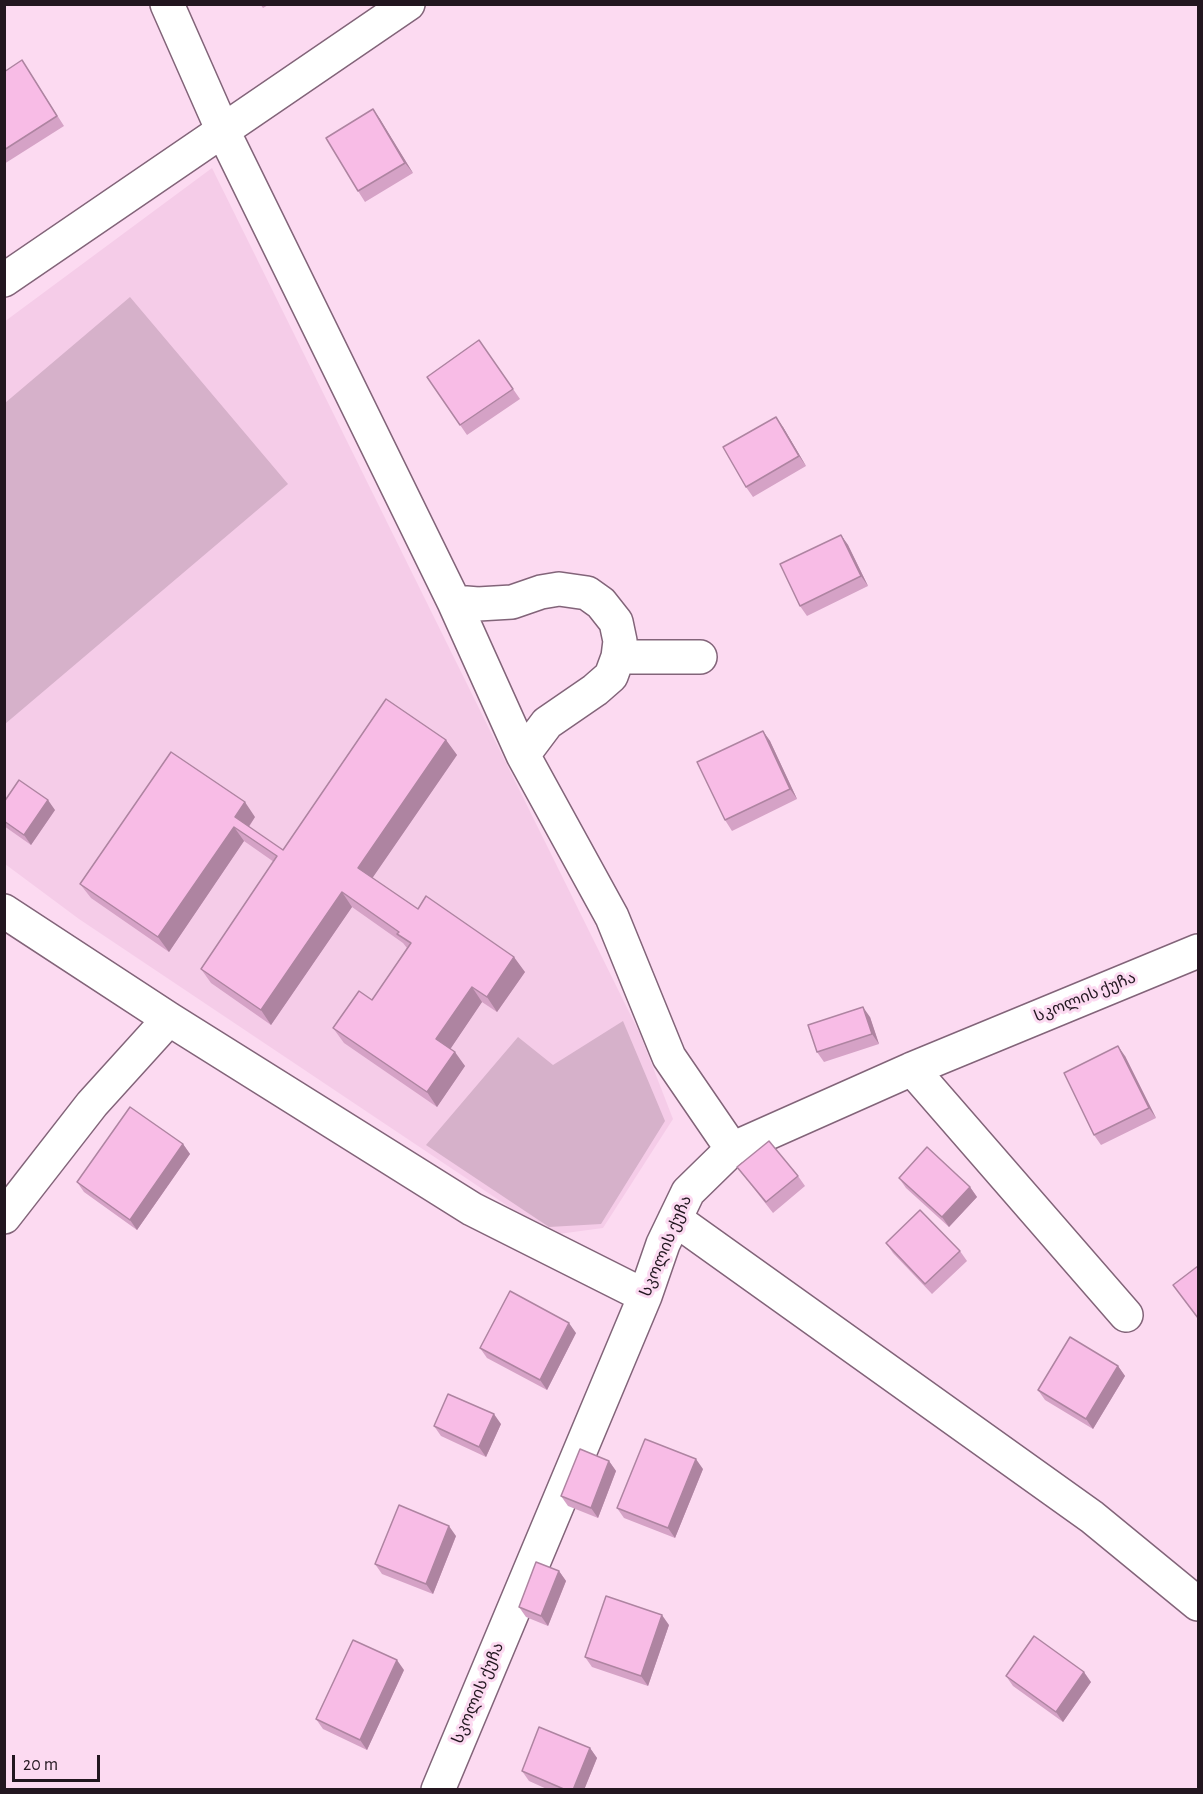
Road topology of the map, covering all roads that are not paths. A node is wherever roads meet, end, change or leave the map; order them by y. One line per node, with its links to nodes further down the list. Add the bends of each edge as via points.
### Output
1 (166, 4): 3 (street)
2 (408, 4): 3 (street)
3 (223, 131): 4 (street); 5 (street)
4 (4, 280)
5 (454, 602): 6 (street); 7 (street)
6 (512, 602): 7 (street, via 493,615 481,630); 8 (street, via 558,589 586,593 601,603 615,622 620,641)
7 (476, 651): 10 (street)
8 (618, 657): 9 (street); 10 (street, via 611,676 548,723)
9 (700, 657)
10 (523, 755): 15 (street, via 612,917 669,1057)
11 (4, 911): 13 (street)
12 (1198, 951): 14 (street, სკოლის ქუჩა)
13 (169, 1019): 16 (street, via 92,1104); 18 (street, via 472,1209)
14 (912, 1069): 15 (street, სკოლის ქუჩა); 19 (street)
15 (732, 1149): 17 (street, სკოლის ქუჩა, via 688,1192)
16 (4, 1217)
17 (675, 1219): 18 (street, სკოლის ქუჩა); 20 (street, via 1092,1517)
18 (645, 1296): 21 (street, სკოლის ქუჩა)
19 (1126, 1315)
20 (1198, 1604)
21 (438, 1790)

